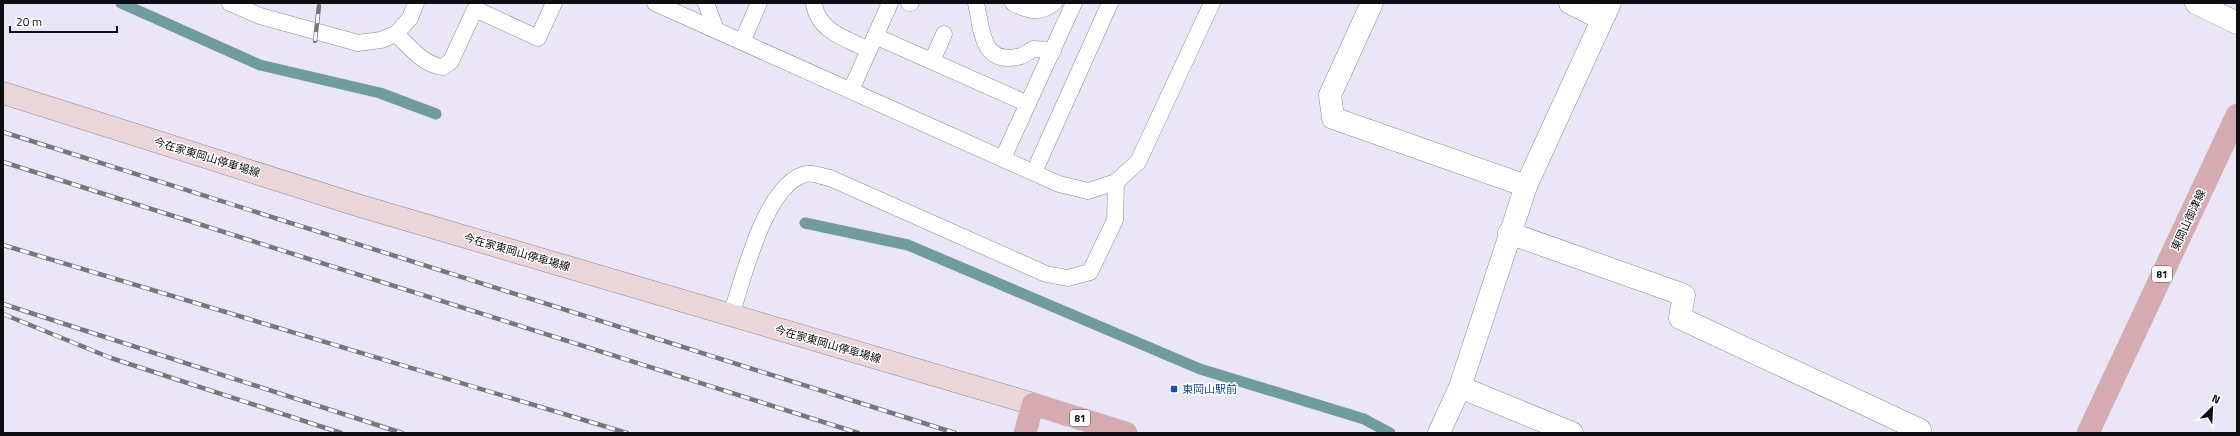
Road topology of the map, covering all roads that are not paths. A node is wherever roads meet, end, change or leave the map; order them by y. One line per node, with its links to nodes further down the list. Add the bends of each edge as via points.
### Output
1 (230, 3): 21 (lane, via 260,16 358,42 381,40)
2 (416, 3): 21 (lane, via 410,18)
3 (554, 3): 21 (lane, via 538,38 475,9 451,61 443,67 432,66)
4 (655, 3): 20 (lane)
5 (706, 3): 20 (lane)
6 (759, 3): 24 (lane)
7 (814, 3): 25 (lane, via 815,10 829,31)
8 (890, 3): 23 (lane)
9 (976, 3): 26 (lane, via 986,47 996,55 1011,58 1022,56 1034,49)
10 (1013, 3): 11 (lane, via 1034,12 1046,9)
11 (1054, 3)
12 (1074, 3): 26 (lane)
13 (1110, 3): 33 (lane)
14 (1372, 3): 35 (street, via 1330,95 1333,118)
15 (1570, 3): 18 (street)
16 (2196, 3): 19 (street)
17 (1209, 4): 34 (lane, via 1138,162)
18 (1606, 11): 35 (street)
19 (2237, 23)
20 (716, 30): 24 (lane)
21 (396, 34)
22 (944, 34): 27 (lane)
23 (875, 36): 25 (lane); 27 (lane)
24 (742, 42): 28 (lane)
25 (869, 50): 28 (lane)
26 (1053, 51): 30 (lane)
27 (932, 61): 30 (lane)
28 (851, 90): 32 (lane)
29 (3, 93): 37 (main road, 今在家東岡山停車場線, via 357,205)
30 (1028, 104): 32 (lane)
31 (2237, 115): 45 (main road, 東岡山御津線 / 81)
32 (1003, 158): 33 (lane)
33 (1034, 172): 34 (lane, via 1059,184 1088,191)
34 (1116, 182): 37 (lane, via 1115,220 1090,272 1068,278 1046,274 830,178 806,174 790,182 766,212)
35 (1526, 186): 36 (street)
36 (1510, 233): 38 (street); 44 (street, via 1684,295 1680,318 1920,430)
37 (730, 315): 39 (main road, 今在家東岡山停車場線)
38 (1460, 387): 42 (street); 43 (street)
39 (1033, 404): 40 (main road); 41 (main road, 81)
40 (1025, 433)
41 (1126, 433)
42 (1439, 433)
43 (1572, 433)
44 (1919, 433)
45 (2088, 433)

